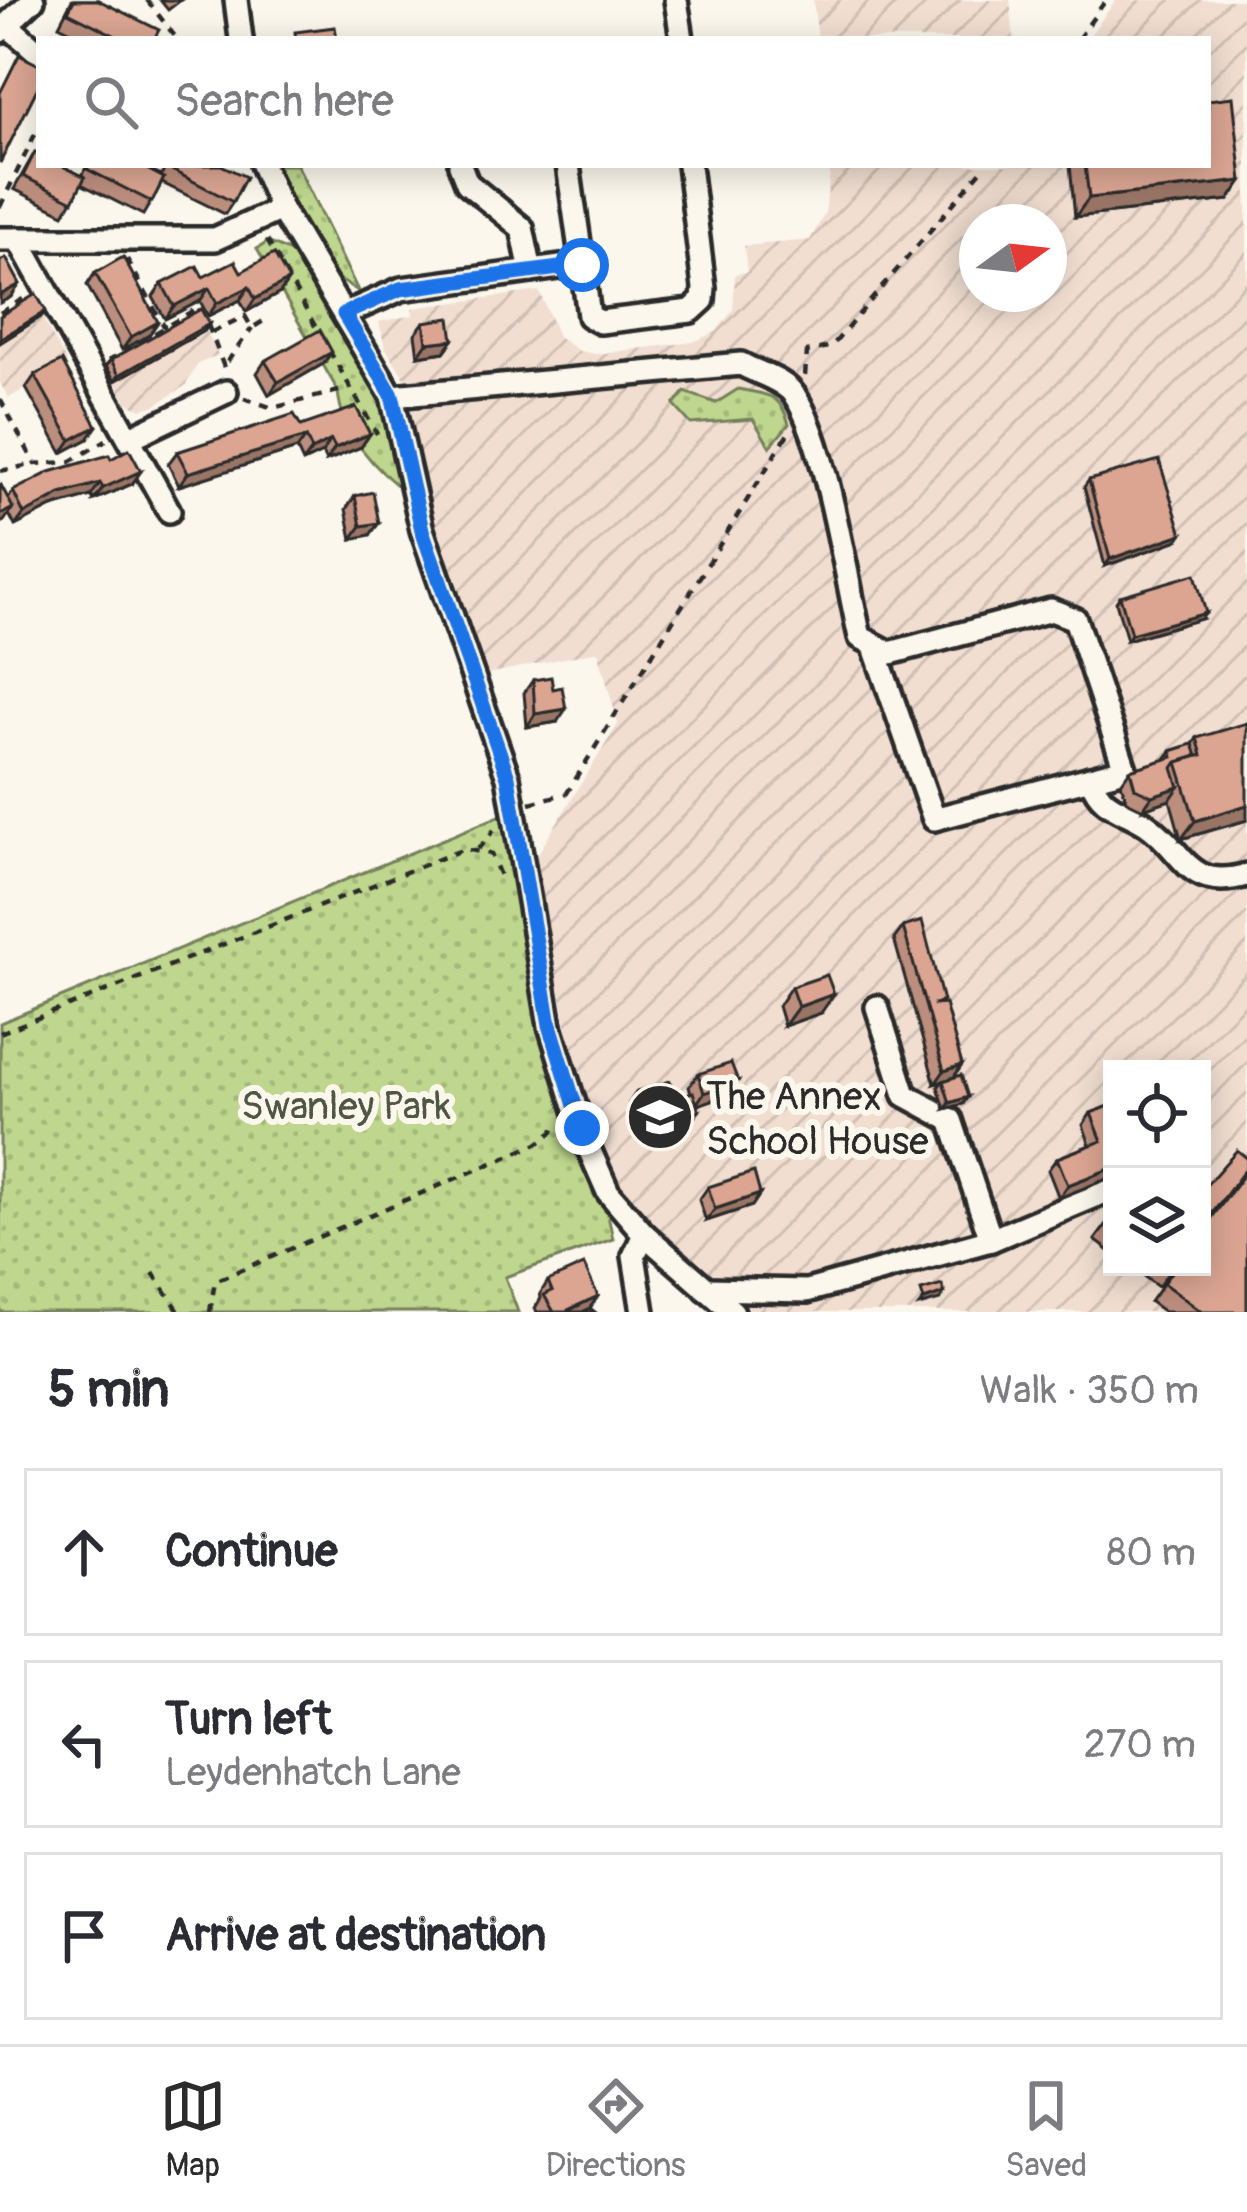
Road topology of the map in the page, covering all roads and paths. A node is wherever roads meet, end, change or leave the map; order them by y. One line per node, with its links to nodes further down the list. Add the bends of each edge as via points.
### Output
1 (33, 0): 6 (street)
2 (147, 0): 7 (path)
3 (236, 0): 8 (street)
4 (676, 0): 9 (street)
5 (1106, 0): 10 (path)
6 (3, 28): 11 (street)
7 (175, 36)
8 (241, 36)
9 (682, 36)
10 (1080, 36)
11 (36, 51)
12 (36, 132): 18 (path)
13 (263, 168): 19 (street)
14 (461, 168): 24 (street, via 467,183 522,228)
15 (568, 168): 23 (street)
16 (689, 168): 23 (street, via 703,300 691,310 600,322 590,316)
17 (983, 168): 38 (path, via 832,346 807,352)
18 (0, 206)
19 (281, 209): 20 (street); 27 (street)
20 (258, 219): 22 (street, via 214,238); 34 (path)
21 (9, 239): 22 (street); 25 (street)
22 (117, 241): 29 (path)
23 (582, 265): 24 (street)
24 (531, 271): 27 (street, via 400,289)
25 (44, 285): 26 (path); 33 (street)
26 (0, 313)
27 (344, 314): 36 (street)
28 (270, 317): 30 (path)
29 (165, 328): 31 (path, via 199,307); 33 (path)
30 (252, 328): 31 (path, via 245,316); 32 (path)
31 (212, 332): 32 (path)
32 (225, 364): 35 (path)
33 (92, 370): 39 (street)
34 (350, 388): 35 (path, via 274,408); 40 (path)
35 (226, 392): 39 (street)
36 (392, 395): 38 (street, via 741,364 782,382); 46 (street, via 422,530)
37 (0, 399): 41 (path)
38 (803, 410): 44 (street, via 860,637); 46 (path, via 567,794)
39 (129, 432): 41 (path, via 70,462); 43 (street)
40 (384, 446)
41 (35, 464): 42 (path)
42 (0, 471)
43 (169, 512)
44 (873, 644): 45 (street, via 934,819); 45 (street, via 890,653 1051,610 1075,619 1125,769)
45 (1090, 778): 47 (street, via 1106,807 1142,821 1204,878 1221,883)
46 (513, 808): 53 (street, via 550,1025 608,1192)
47 (1247, 875)
48 (505, 894): 50 (path, via 491,854 464,850)
49 (877, 1007): 54 (street, via 905,1095 946,1115 958,1134)
50 (0, 1033)
51 (556, 1122): 58 (path, via 537,1144 215,1281)
52 (1103, 1193): 54 (street)
53 (644, 1234): 56 (street); 59 (street, via 634,1256)
54 (991, 1240): 56 (street, via 807,1291)
55 (153, 1273): 57 (path)
56 (706, 1289): 60 (street)
57 (179, 1312)
58 (210, 1312)
59 (644, 1312)
60 (733, 1312)

